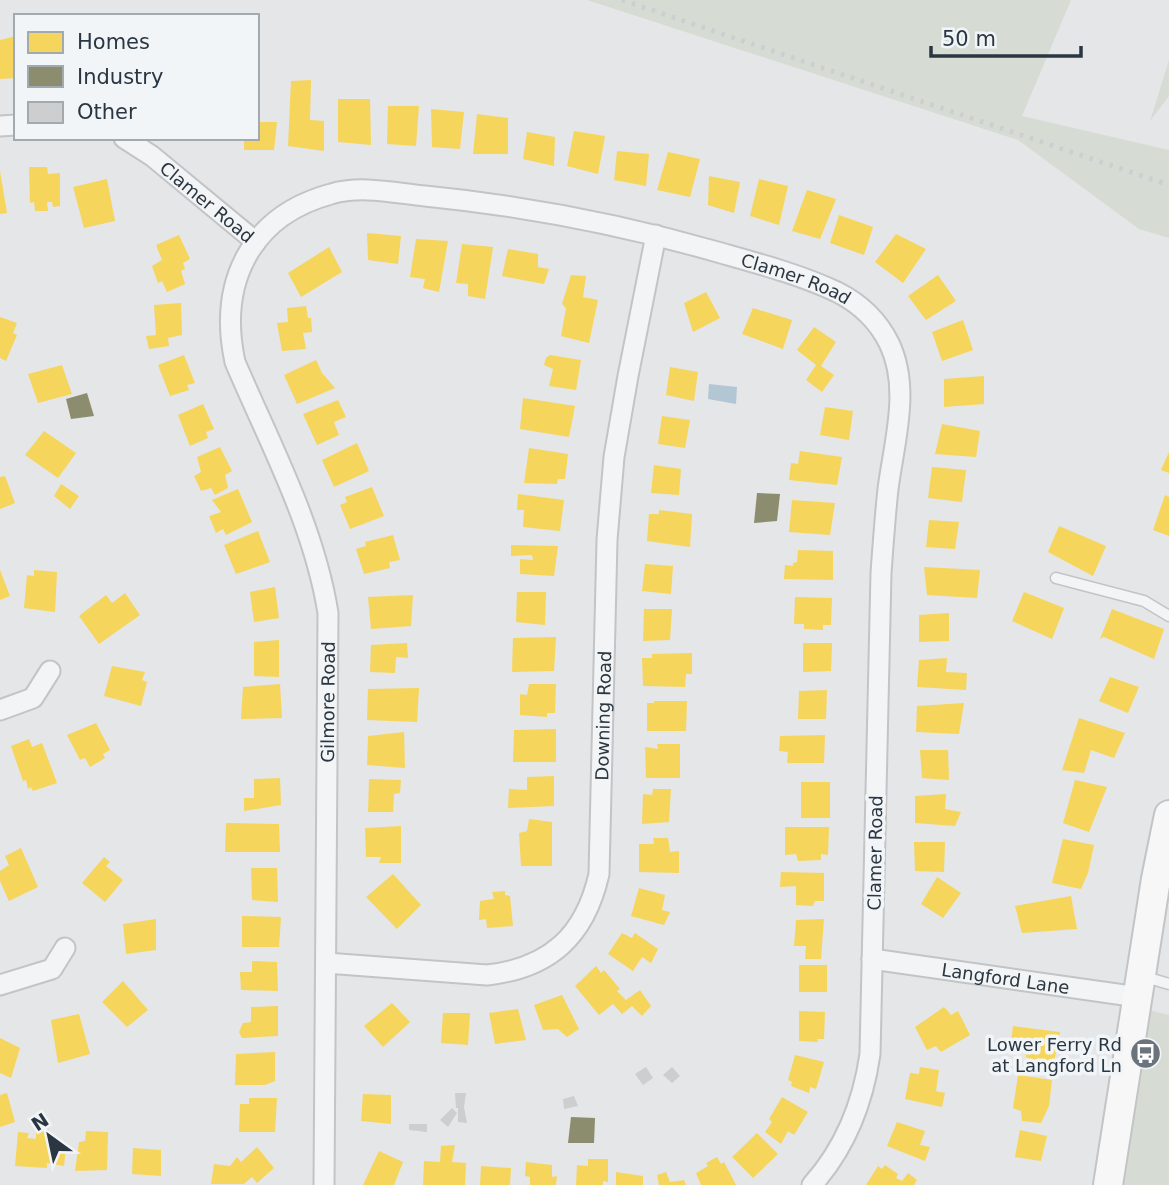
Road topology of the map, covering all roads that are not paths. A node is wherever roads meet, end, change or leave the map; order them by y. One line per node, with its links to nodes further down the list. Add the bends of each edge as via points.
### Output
1 (127, 140): 3 (street, Clamer Road)
2 (656, 235): 3 (street, Clamer Road, via 487,202 361,190 310,200 287,212); 10 (street, Clamer Road, via 837,292 875,321 898,366 901,389 881,573); 11 (street, Downing Road, via 613,471 607,540 599,874 594,898 567,940 531,965 509,972 486,975)
3 (256, 242): 11 (street, Gilmore Road, via 233,287 229,337 235,362 312,540 328,613)
4 (1056, 578): 5 (lane, via 1144,601)
5 (1169, 616)
6 (50, 671): 7 (street, via 33,698)
7 (0, 710)
8 (1169, 815): 14 (street)
9 (65, 948): 13 (street, via 52,969)
10 (872, 959): 14 (street, Langford Lane); 16 (street, Clamer Road, via 867,1077 846,1138)
11 (326, 963): 15 (street, Gilmore Road)
12 (1169, 984): 14 (lane)
13 (0, 985)
14 (1139, 986): 17 (street)
15 (324, 1185)
16 (812, 1185)
17 (1108, 1185)

